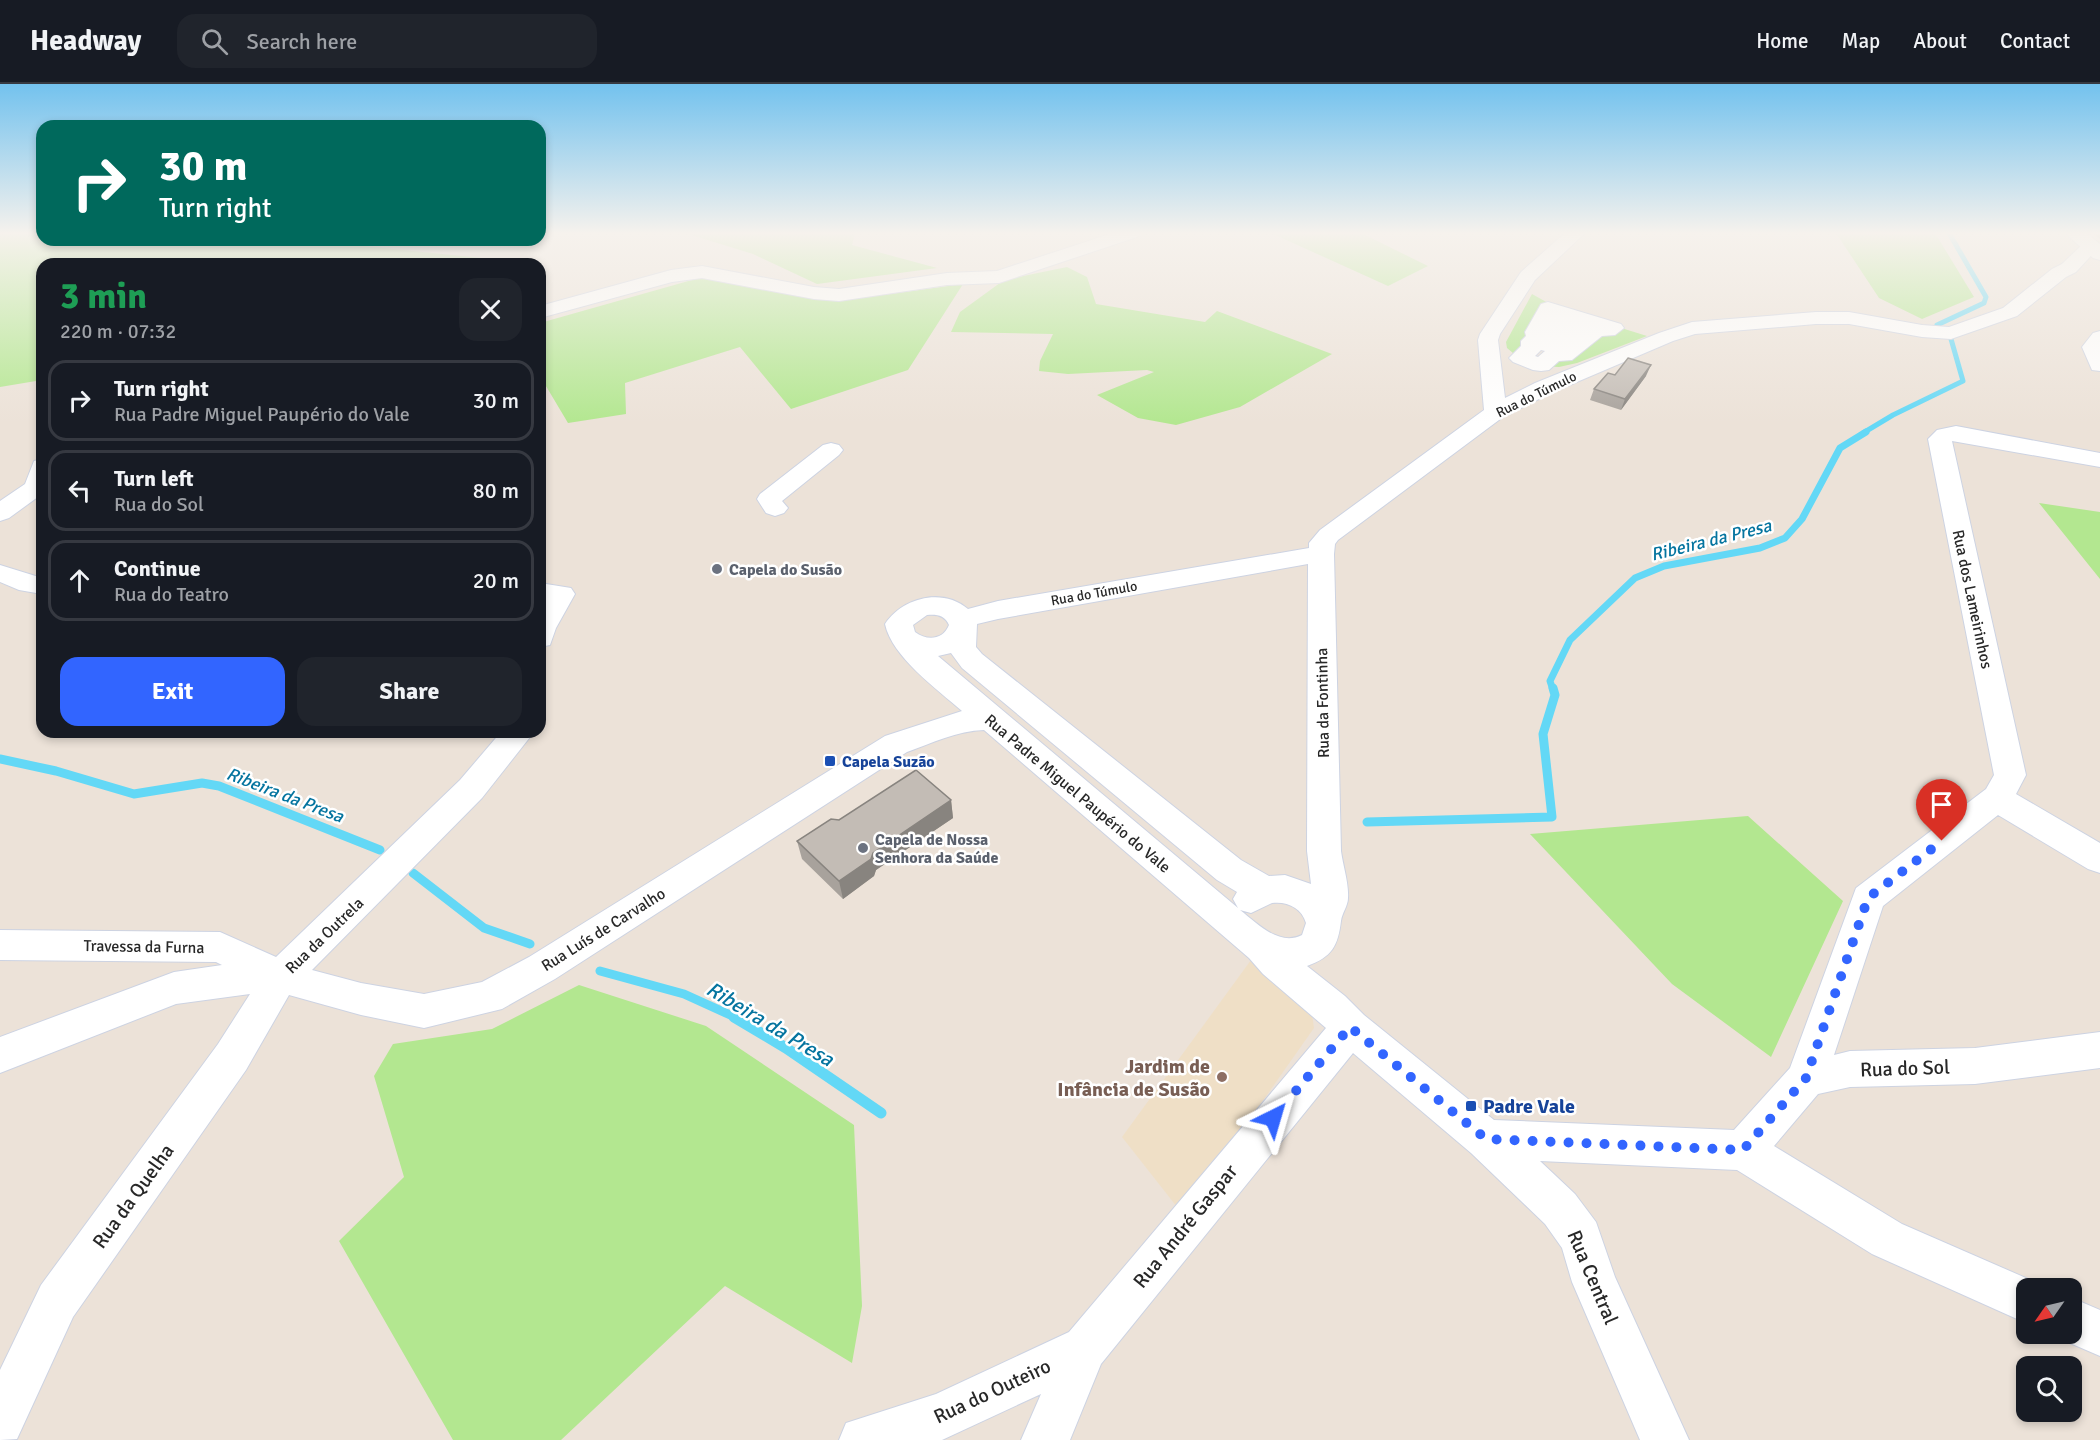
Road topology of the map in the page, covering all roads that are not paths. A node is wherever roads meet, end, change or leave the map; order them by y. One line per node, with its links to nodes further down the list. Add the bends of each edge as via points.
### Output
1 (597, 296): 4 (street)
2 (1515, 296): 6 (street, via 1490,334)
3 (2030, 296): 9 (street, Rua do Túmulo, via 2010,312 1951,333 1849,318 1692,328)
4 (546, 310)
5 (2100, 337): 8 (street, via 2092,347)
6 (1490, 355): 7 (street); 10 (street, via 1517,383); 11 (street)
7 (1522, 363): 7 (street, via 1535,345 1531,341 1545,345 1551,341 1535,332 1553,338 1558,333 1539,324 1561,331 1566,326 1544,316 1568,323 1572,319 1547,311 1548,308 1614,328 1608,331 1589,324 1583,329 1594,332 1579,330 1573,335 1585,339 1569,337 1564,342 1577,346 1574,349 1560,344 1554,349 1568,353 1565,356 1556,353 1541,365); 9 (street); 10 (street)
8 (2100, 364)
9 (1572, 376): 10 (street, Rua do Túmulo)
10 (1543, 388): 11 (street, Rua do Túmulo)
11 (1495, 412): 17 (street, Rua do Túmulo, via 1329,534 1322,543)
12 (831, 450): 15 (street, via 769,499)
13 (2100, 460): 27 (street, Rua dos Lameirinhos, via 1956,434 1940,438 2010,775)
14 (36, 487): 16 (street)
15 (776, 508)
16 (0, 513)
17 (1321, 554): 22 (street, Rua do Túmulo, via 998,610); 28 (street, Rua da Fontinha)
18 (4, 578): 19 (street)
19 (36, 585)
20 (550, 593): 21 (street)
21 (546, 610)
22 (962, 633): 23 (street, via 938,647); 23 (street, Rua Padre Miguel Paupério do Vale, via 957,613 939,606 919,608 899,624); 24 (street, via 960,657 980,682); 25 (street, Rua Padre Miguel Paupério do Vale, via 972,662)
23 (908, 643): 24 (street, Rua Padre Miguel Paupério do Vale)
24 (963, 704): 25 (street, via 996,696 1018,713); 32 (street, Rua Padre Miguel Paupério do Vale); 34 (street, Rua Luís de Carvalho, via 542,968 489,997 424,1011)
25 (1042, 718): 30 (street, Rua Padre Miguel Paupério do Vale, via 1229,870 1244,880)
26 (514, 738): 34 (street, Rua da Outrela, via 471,789)
27 (1997, 798): 29 (street); 38 (street, via 1868,898)
28 (1324, 851): 30 (street, via 1300,879); 31 (street, Rua da Fontinha, via 1331,899)
29 (2100, 860)
30 (1274, 889): 31 (street, Rua Padre Miguel Paupério do Vale, via 1300,893 1311,900 1319,909); 32 (street, Rua Padre Miguel Paupério do Vale, via 1252,898 1246,906 1246,928)
31 (1322, 930): 32 (street, Rua Padre Miguel Paupério do Vale, via 1312,949 1301,954 1288,955); 35 (street, Rua Padre Miguel Paupério do Vale)
32 (1257, 942): 35 (street, Rua Padre Miguel Paupério do Vale)
33 (0, 945): 34 (street, Travessa da Furna, via 220,947)
34 (280, 977): 37 (street, Rua da Outrela, via 174,988); 43 (street, Rua da Quelha, via 232,1057 57,1301)
35 (1341, 1018): 39 (street, Rua Padre Miguel Paupério do Vale); 42 (street, Rua André Gaspar)
36 (2100, 1050): 38 (street, Rua do Sol, via 1976,1066 1850,1069)
37 (0, 1055)
38 (1806, 1078): 40 (street)
39 (1486, 1139): 40 (street); 46 (street, Rua Central, via 1560,1209 1581,1237 1594,1282)
40 (1743, 1150): 41 (street, via 1887,1239)
41 (2016, 1297)
42 (1085, 1348): 44 (street, Rua do Outeiro, via 942,1416); 45 (street, Rua André Gaspar)
43 (0, 1422)
44 (863, 1440)
45 (1045, 1440)
46 (1665, 1440)

